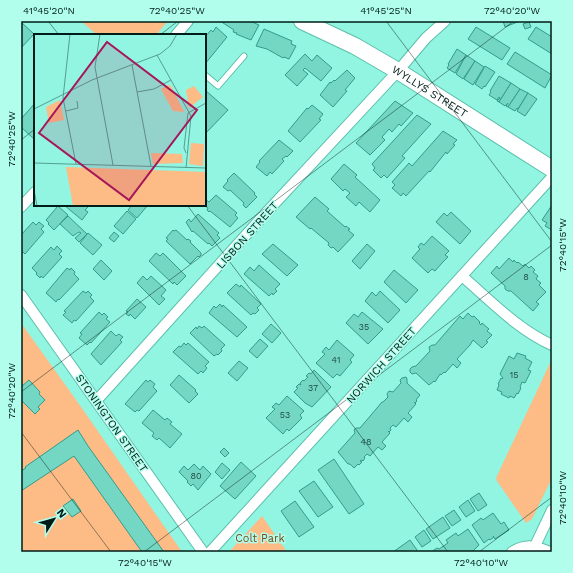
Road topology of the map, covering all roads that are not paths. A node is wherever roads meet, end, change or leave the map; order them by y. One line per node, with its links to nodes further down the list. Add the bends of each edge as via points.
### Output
1 (188, 21): 4 (street)
2 (302, 21): 6 (main road, WYLLYS STREET, via 355,46)
3 (445, 21): 6 (street, LISBON STREET, via 426,38)
4 (177, 34)
5 (244, 56): 7 (lane, via 218,86)
6 (398, 71): 8 (main road, WYLLYS STREET); 15 (street, LISBON STREET)
7 (206, 76)
8 (552, 169)
9 (552, 177): 12 (street, NORWICH STREET)
10 (34, 193): 11 (street)
11 (21, 207)
12 (462, 276): 14 (street, via 519,326); 19 (street, NORWICH STREET)
13 (21, 295): 15 (street, STONINGTON STREET)
14 (552, 345)
15 (96, 400): 18 (street, STONINGTON STREET)
16 (552, 510): 17 (street)
17 (535, 549): 20 (street, via 522,547); 21 (street)
18 (203, 552)
19 (210, 552)
20 (512, 552)
21 (550, 552)

